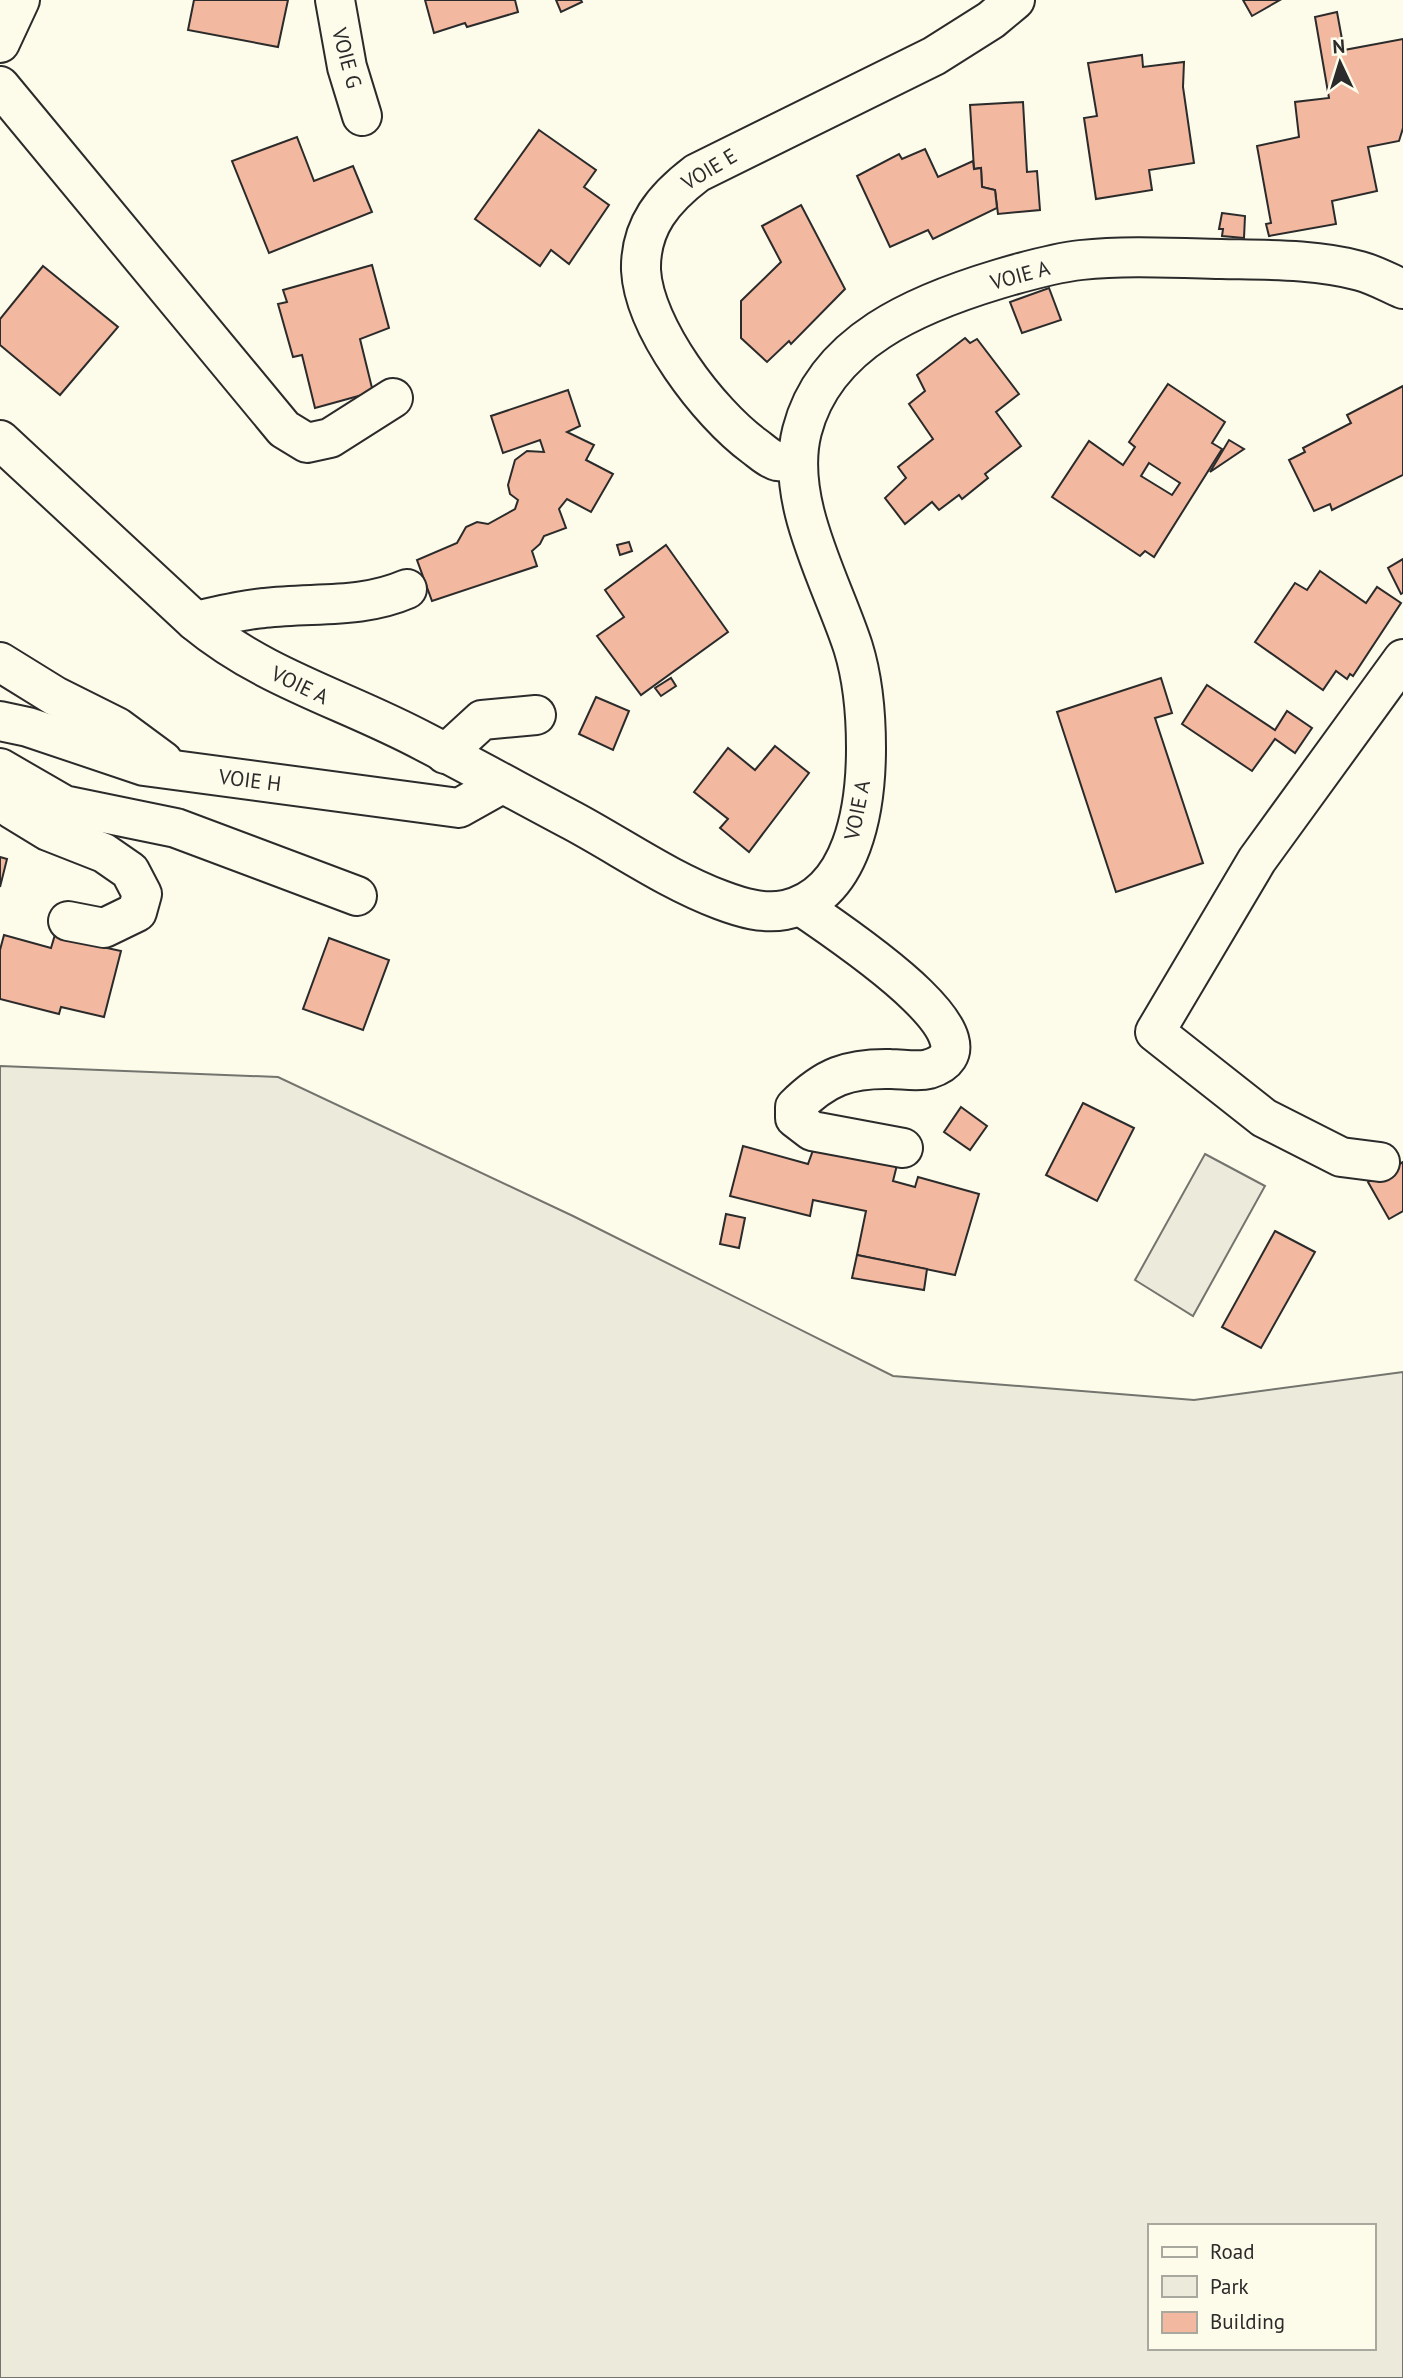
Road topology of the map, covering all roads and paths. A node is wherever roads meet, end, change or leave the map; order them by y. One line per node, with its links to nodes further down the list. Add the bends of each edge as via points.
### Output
1 (20, 0): 4 (street)
2 (335, 0): 6 (street, VOIE G, via 347,67)
3 (1015, 0): 10 (street, VOIE E, via 934,56 697,173 654,212 641,271 652,310 675,359 738,434 774,461)
4 (0, 43)
5 (0, 86): 8 (street, via 285,429 307,443 330,438)
6 (362, 116)
7 (1403, 289): 10 (street, VOIE A, via 1358,270 1279,260 1080,260 1027,271 954,293 873,333 836,368 817,398 802,429)
8 (393, 398)
9 (0, 440): 12 (street, VOIE A)
10 (798, 461): 23 (street, VOIE A, via 810,527 853,648 865,700 866,750 856,835 823,890)
11 (407, 589): 12 (street, via 336,606 265,607)
12 (195, 621): 17 (street, VOIE A, via 284,679)
13 (1403, 659): 26 (street, via 1257,860 1155,1032 1265,1118 1341,1157)
14 (0, 662): 19 (street, via 117,727)
15 (536, 715): 17 (street, via 482,720)
16 (0, 722): 19 (street, VOIE H, via 144,766)
17 (445, 754): 20 (street, VOIE A)
18 (0, 768): 22 (street, via 64,805 176,828)
19 (176, 771): 20 (street, VOIE H, via 459,808)
20 (500, 785): 23 (street, VOIE A, via 575,822 664,875 721,900 754,911)
21 (0, 789): 24 (street, via 12,809 48,831 104,853 130,871 142,894 137,912 104,928)
22 (356, 896)
23 (802, 906): 25 (street, via 917,993 944,1023 951,1043 947,1056 929,1069 878,1069 834,1076 795,1107 795,1118 812,1131)
24 (68, 921)
25 (902, 1148)
26 (1380, 1162)

